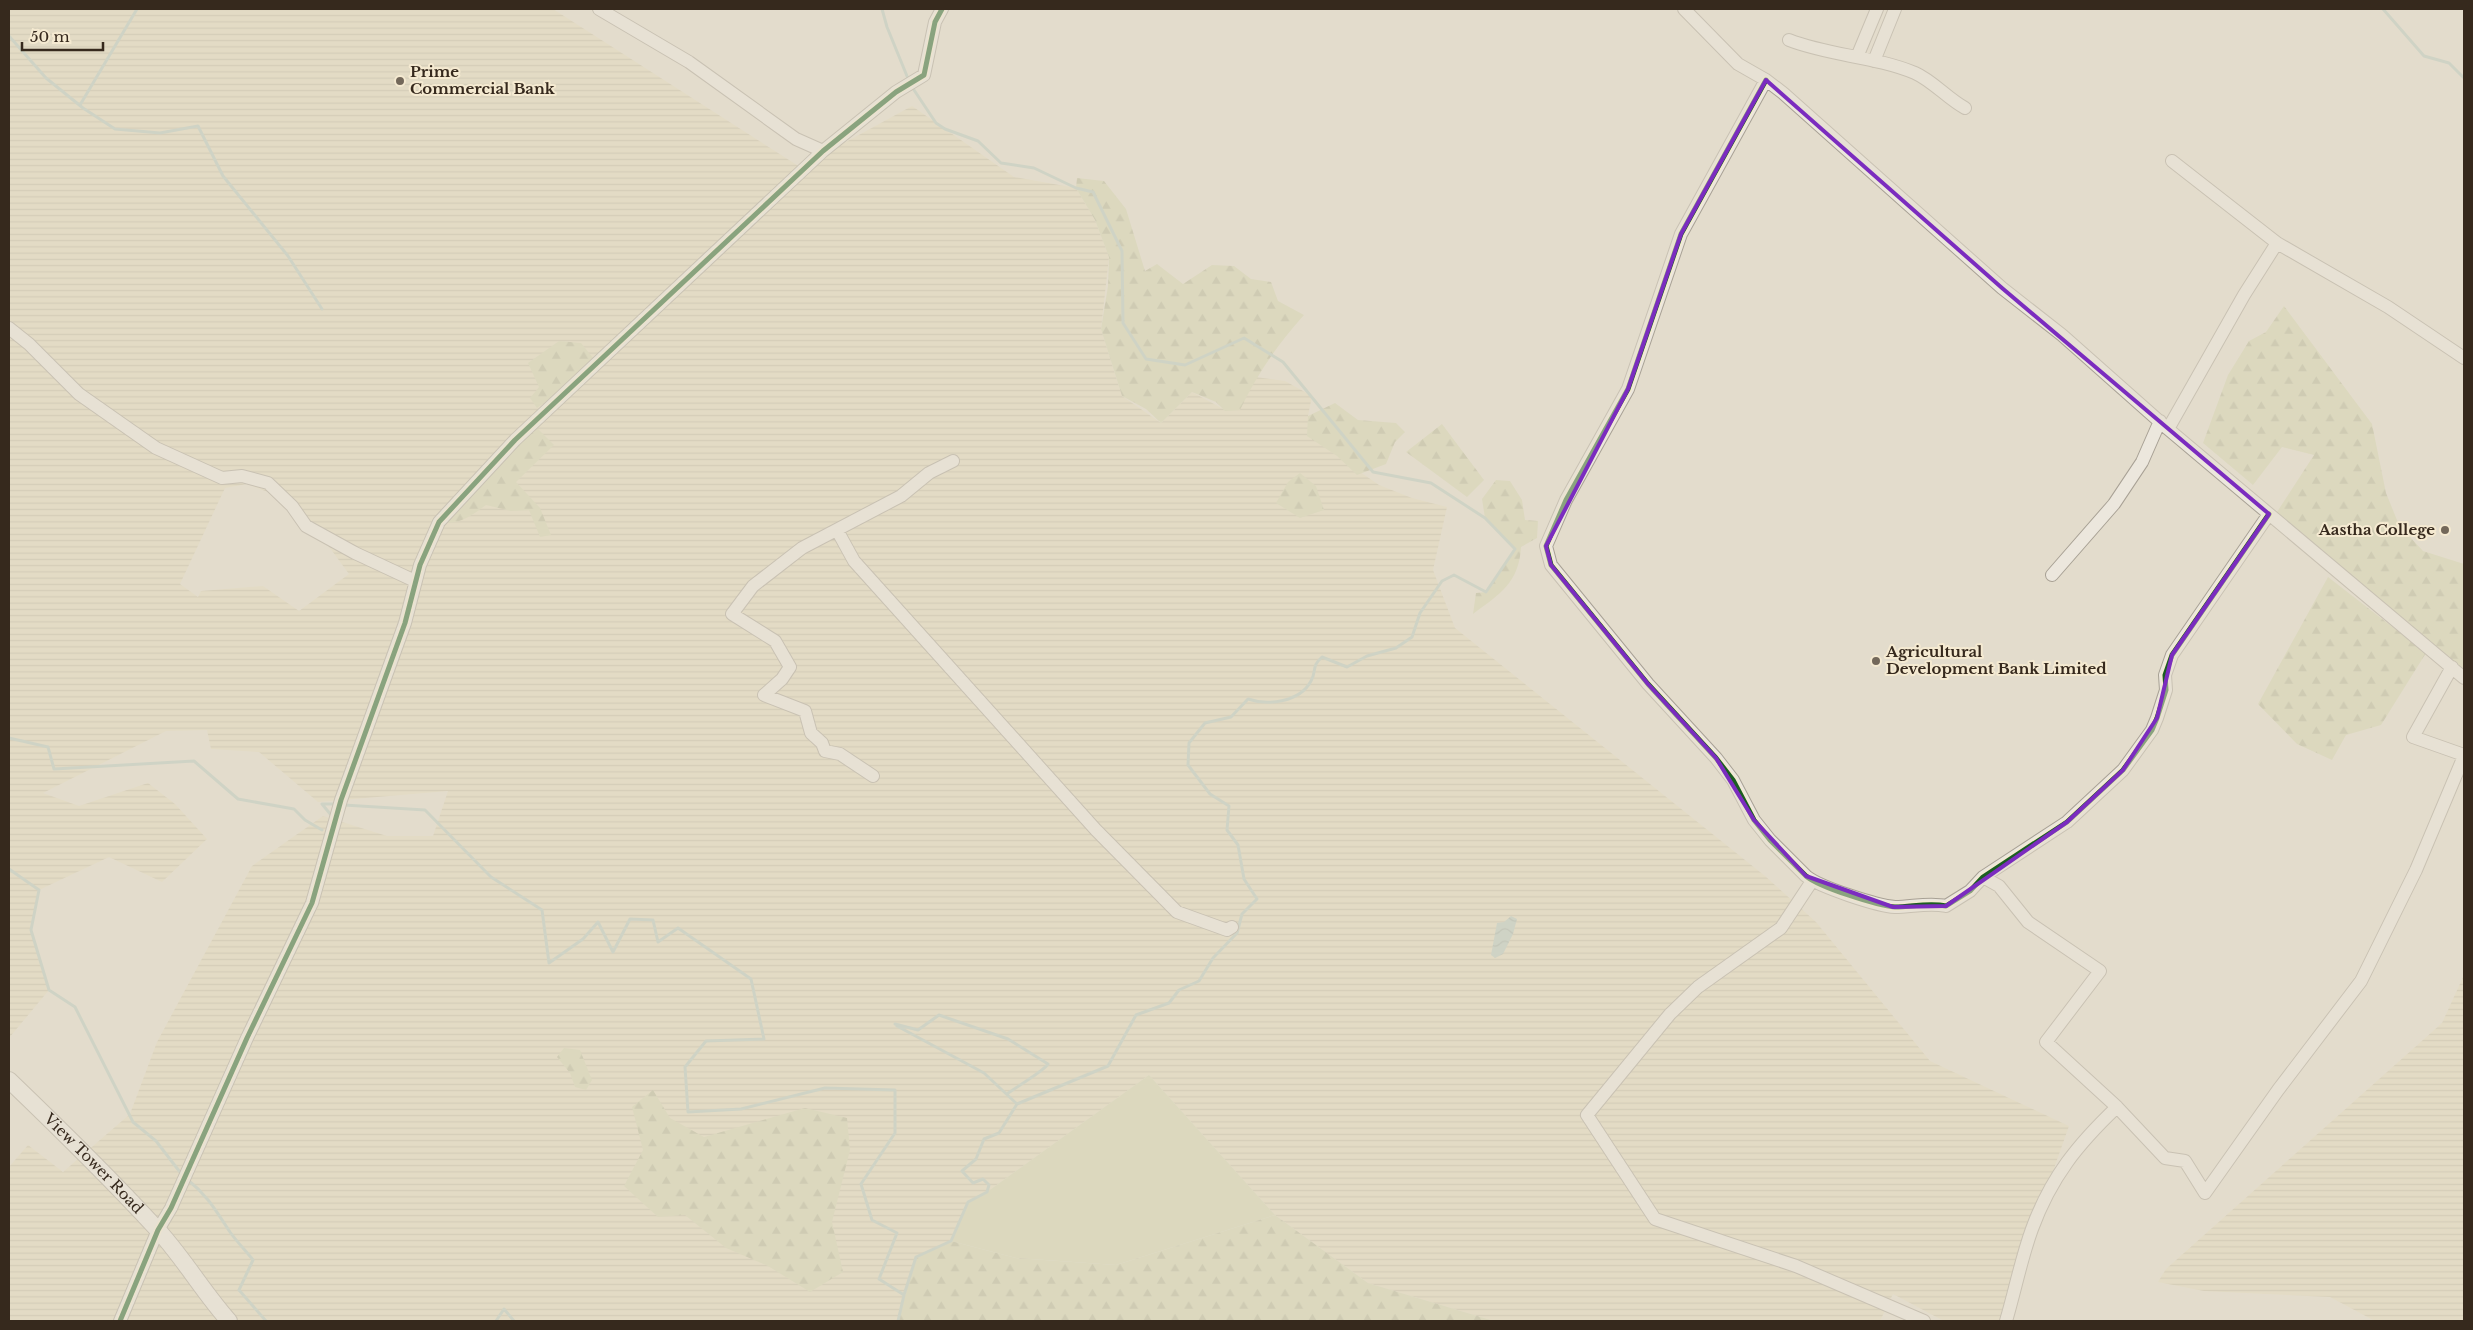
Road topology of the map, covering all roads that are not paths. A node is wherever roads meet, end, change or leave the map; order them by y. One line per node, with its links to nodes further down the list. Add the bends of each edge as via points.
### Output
1 (599, 9): 11 (street, via 689,62 796,138)
2 (942, 9): 11 (street, via 935,22 924,75 896,92)
3 (1684, 9): 9 (street, via 1738,64)
4 (1877, 9): 7 (street)
5 (1895, 9): 8 (street)
6 (1789, 40): 7 (street, via 1813,49)
7 (1857, 57): 8 (street)
8 (1874, 61): 10 (street, via 1917,74)
9 (1766, 80): 16 (street, via 2002,288 2062,334); 27 (street, via 1681,234 1628,389 1566,500 1546,546 1551,565 1648,684 1716,758 1764,833)
10 (1965, 108)
11 (823, 151): 21 (street, via 515,440 439,522)
12 (2172, 161): 13 (street)
13 (2277, 243): 15 (street, via 2388,307); 16 (street)
14 (9, 328): 21 (street, via 30,344 78,394 156,448 222,478 242,476 268,483 292,506 306,526)
15 (2464, 358)
16 (2164, 425): 18 (street); 20 (street, via 2114,504)
17 (953, 461): 19 (street, via 930,473 902,496)
18 (2269, 514): 22 (street); 26 (street, via 2172,655 2157,718 2123,770 2067,822)
19 (837, 530): 25 (street, via 802,548 753,586 732,614 775,641 790,667 764,695 805,711 811,733 822,743 825,751 840,754); 28 (street, via 854,561 1096,830 1170,906 1177,912 1227,930)
20 (2052, 575)
21 (415, 581): 31 (street, via 405,623 339,806 312,903)
22 (2452, 667): 23 (street); 24 (street, via 2413,737)
23 (2464, 678)
24 (2464, 756): 30 (street, via 2416,870 2361,982 2205,1193 2184,1161 2166,1158)
25 (873, 776)
26 (1983, 877): 27 (street, via 1970,891 1946,906 1935,903 1893,906); 30 (street, via 1999,886 2028,922 2100,971 2046,1042)
27 (1812, 881): 34 (street, via 1781,928 1698,987 1670,1014 1587,1115 1655,1219 1796,1266)
28 (1232, 927)
29 (9, 1080): 31 (street, View Tower Road)
30 (2117, 1107): 35 (street, via 2083,1140 2060,1172 2032,1228)
31 (158, 1230): 32 (street); 33 (street, View Tower Road)
32 (120, 1321)
33 (229, 1321)
34 (1924, 1321)
35 (2006, 1321)

